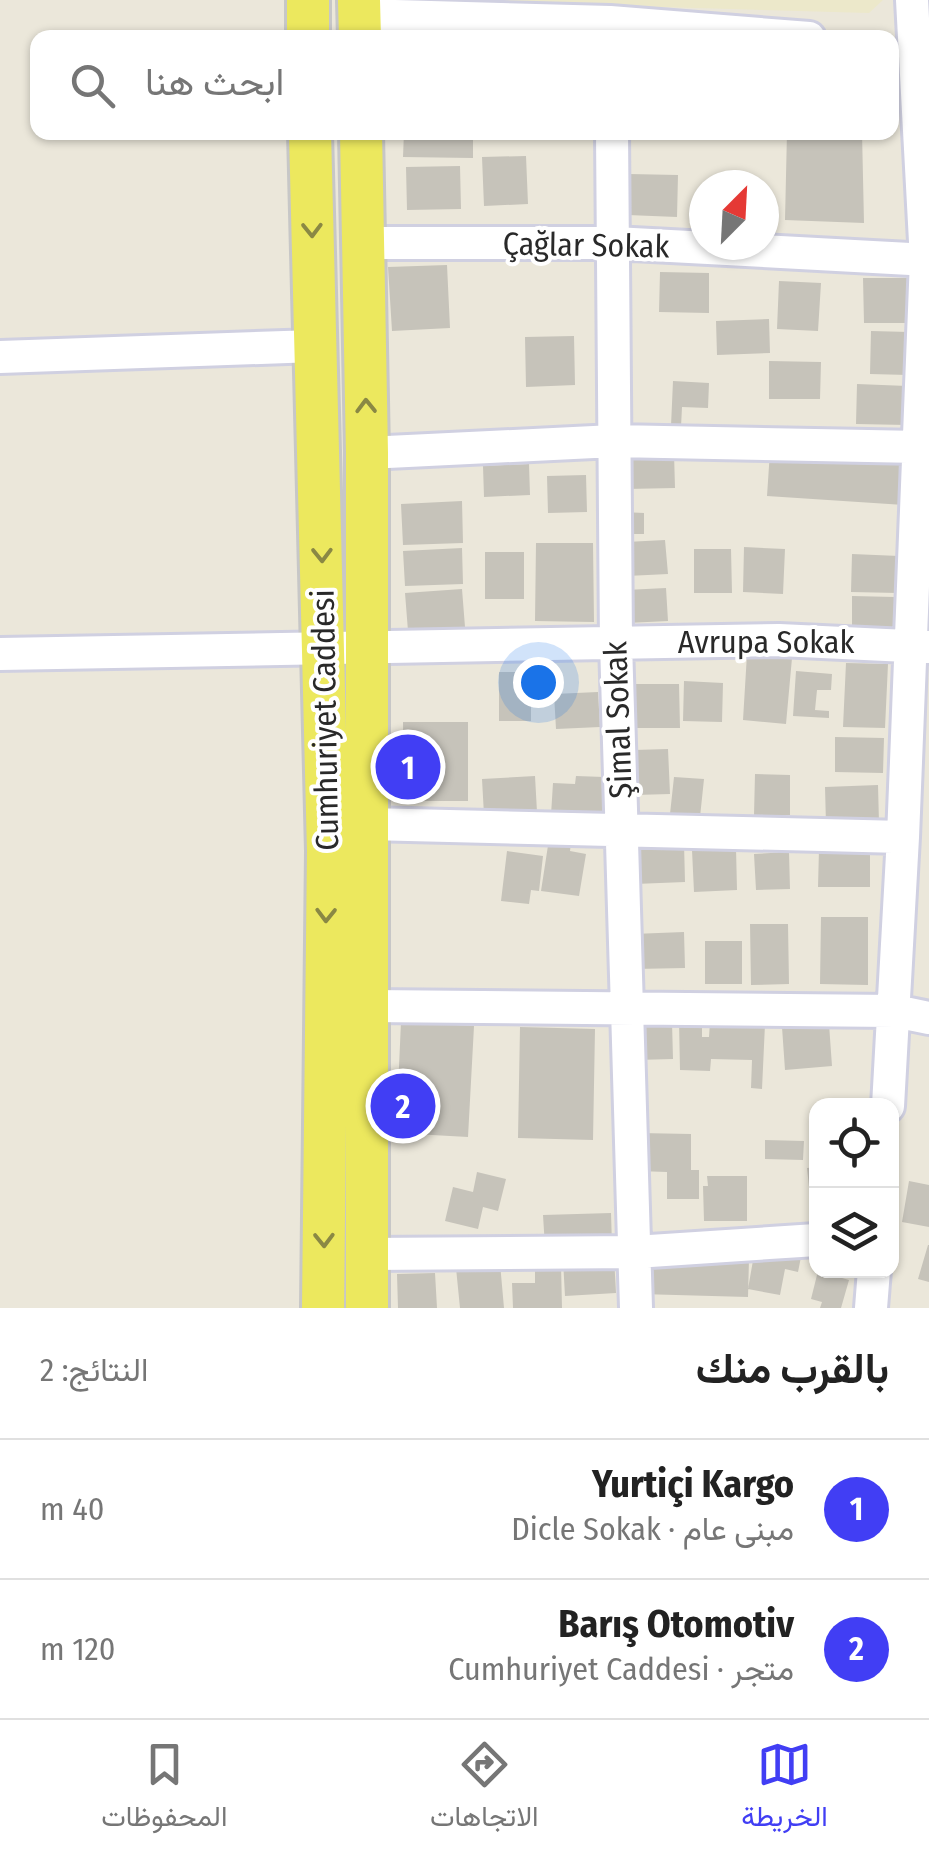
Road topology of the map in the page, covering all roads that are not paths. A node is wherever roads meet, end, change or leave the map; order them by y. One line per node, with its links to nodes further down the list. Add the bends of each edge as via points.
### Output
1 (308, 0): 4 (main road)
2 (912, 0): 6 (street)
3 (359, 18): 5 (street)
4 (308, 30)
5 (610, 30)
6 (912, 45): 12 (street)
7 (310, 140): 13 (main road, Cumhuriyet Caddesi, one-way to 13)
8 (361, 140): 10 (main road)
9 (612, 140): 11 (street, Şimal Sokak)
10 (362, 242): 11 (street, Çağlar Sokak); 17 (main road, one-way to 10)
11 (614, 243): 12 (street, Çağlar Sokak); 15 (street, Şimal Sokak)
12 (928, 260): 16 (street)
13 (314, 346): 14 (street); 21 (main road, Cumhuriyet Caddesi, one-way to 21)
14 (0, 357)
15 (614, 441): 16 (street); 17 (street); 18 (street, Şimal Sokak)
16 (921, 447): 19 (street)
17 (367, 453): 20 (main road)
18 (616, 643): 19 (street, Avrupa Sokak); 20 (street, Avrupa Sokak); 24 (street, Şimal Sokak)
19 (919, 645): 25 (street)
20 (365, 648): 21 (street, Avrupa Sokak); 23 (main road)
21 (323, 649): 22 (street, Avrupa Sokak); 35 (main road, Cumhuriyet Caddesi, one-way to 35)
22 (0, 654)
23 (368, 824): 24 (street); 26 (main road)
24 (622, 829): 25 (street); 27 (street, Şimal Sokak)
25 (904, 837): 28 (street)
26 (369, 1006): 27 (street); 33 (main road)
27 (627, 1010): 28 (street); 32 (street, Şimal Sokak)
28 (896, 1011): 29 (street); 30 (street)
29 (929, 1018)
30 (889, 1098)
31 (809, 1240): 32 (street)
32 (635, 1252): 33 (street); 37 (street, Şimal Sokak)
33 (368, 1254): 36 (main road)
34 (873, 1278): 38 (street)
35 (324, 1308)
36 (367, 1308)
37 (636, 1308)
38 (871, 1308)

